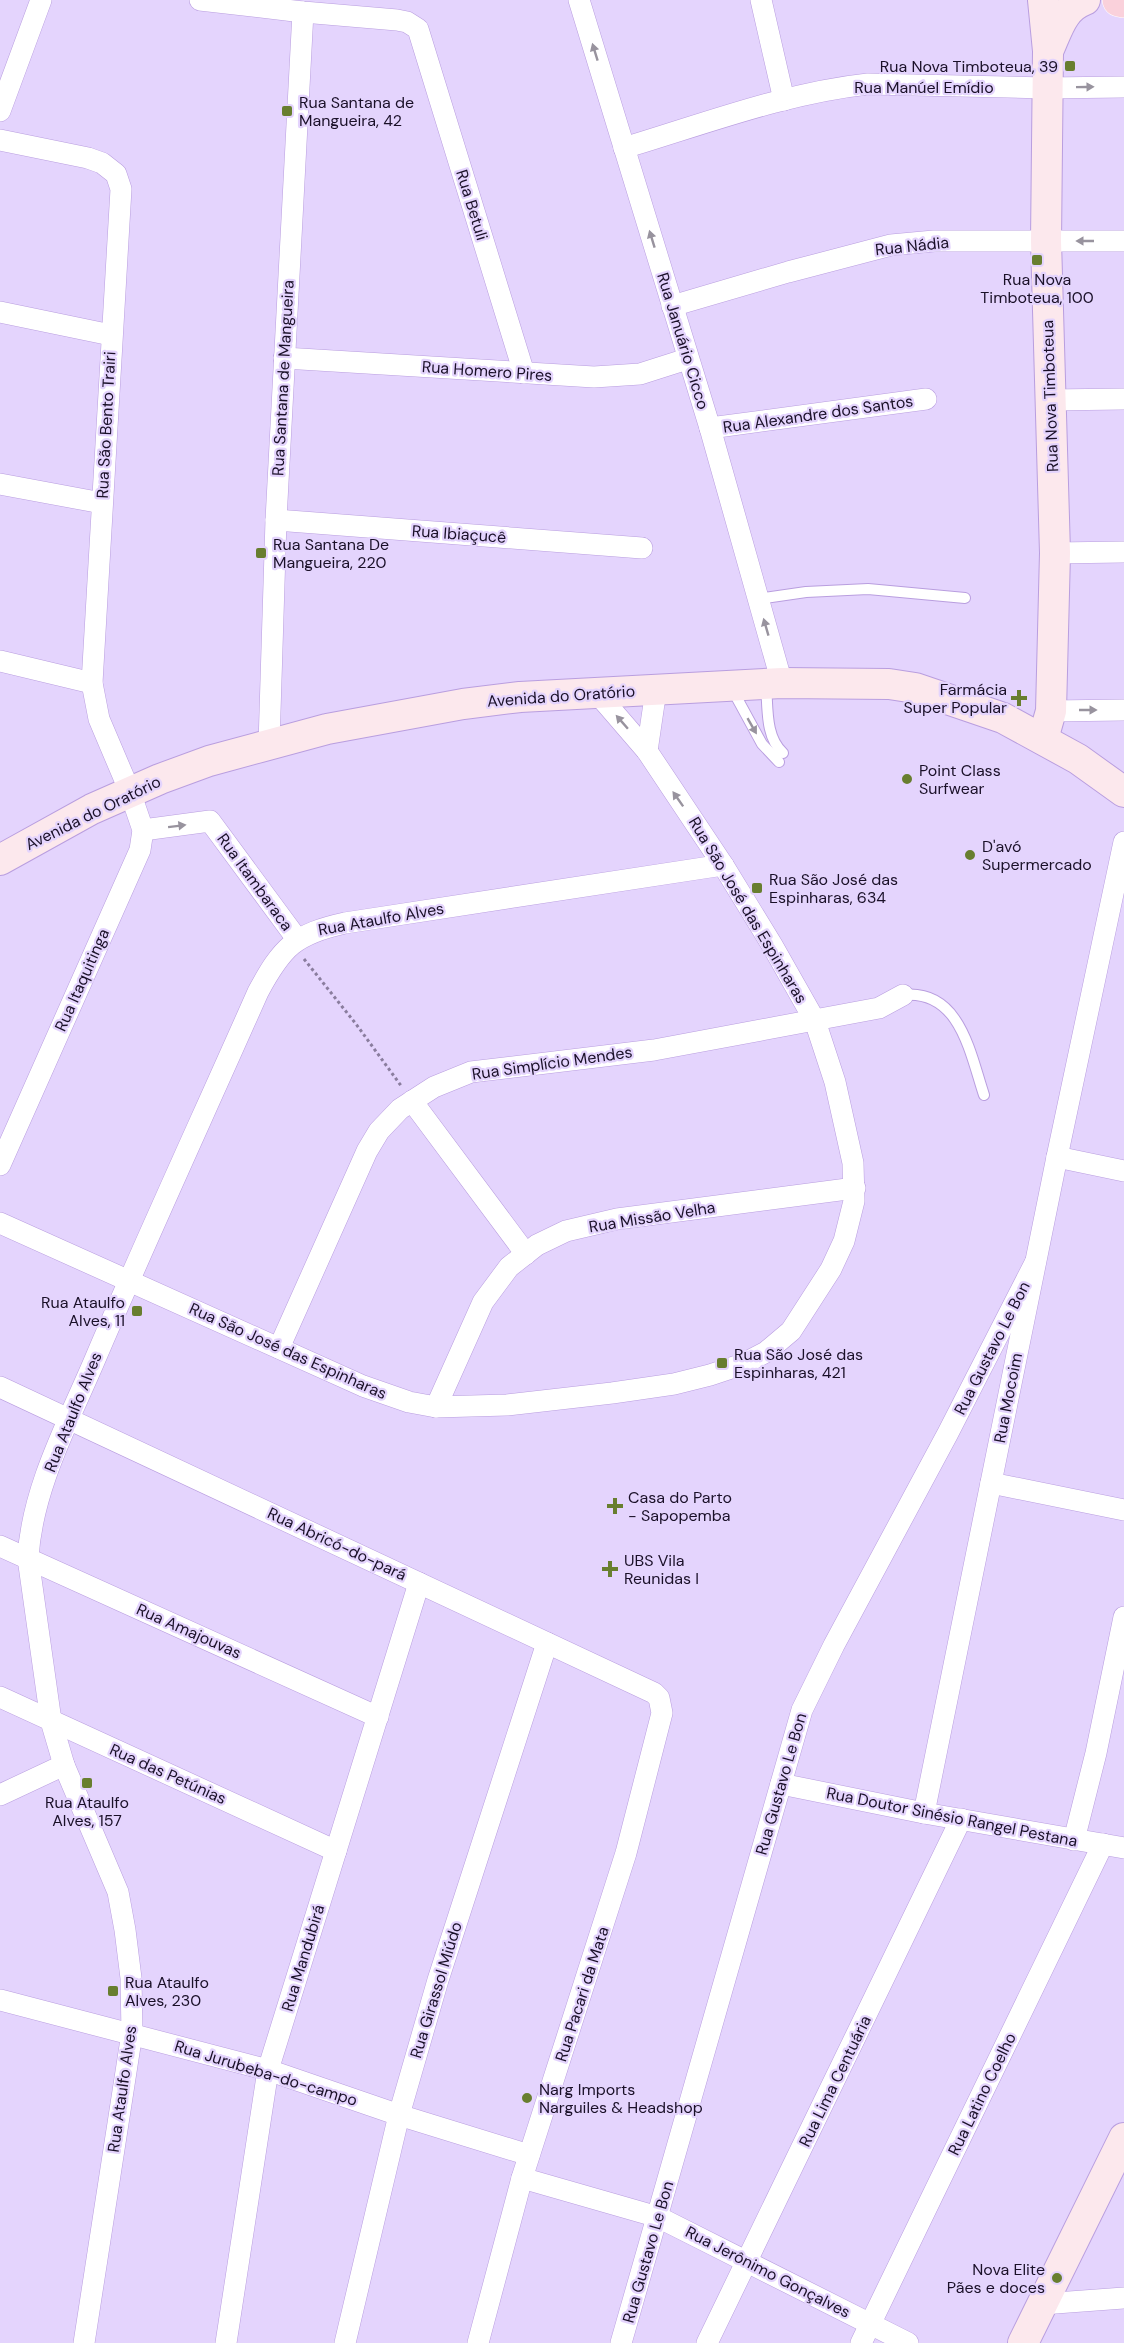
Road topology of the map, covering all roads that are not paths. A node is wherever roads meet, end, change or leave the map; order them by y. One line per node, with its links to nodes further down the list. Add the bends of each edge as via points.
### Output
1 (41, 0): 14 (street)
2 (200, 0): 9 (street)
3 (579, 0): 16 (street, Rua Januário Cicco, one-way to 3)
4 (761, 0): 13 (street)
5 (1044, 0): 10 (main road, Rua Nova Timboteua)
6 (1085, 0): 10 (main road, Rua Nova Timboteua, via 1063,16)
7 (1119, 0): 8 (main road)
8 (1124, 1)
9 (303, 12): 22 (street, Rua Santana de Mangueira); 24 (street, Rua Betuli, via 408,22 418,29)
10 (1048, 51): 12 (main road, Rua Nova Timboteua)
11 (1124, 87): 12 (street, Rua Manúel Emídio, one-way to 11)
12 (1047, 88): 13 (street, Rua Manúel Emídio, via 868,84); 18 (main road, Rua Nova Timboteua)
13 (784, 100): 16 (street, Rua Manúel Emídio)
14 (0, 111)
15 (0, 140): 21 (street, Rua São Bento Trairi, via 88,158 116,174 121,189)
16 (624, 148): 19 (street, Rua Januário Cicco, one-way to 16)
17 (1124, 241): 18 (street, Rua Nádia, one-way to 18)
18 (1046, 242): 19 (street, Rua Nádia, via 934,241 891,245); 26 (main road, Rua Nova Timboteua)
19 (672, 306): 23 (street, Rua Januário Cicco)
20 (0, 312): 21 (street)
21 (111, 335): 30 (street, Rua São Bento Trairi)
22 (284, 358): 24 (street, Rua Homero Pires); 31 (street, Rua Santana de Mangueira)
23 (687, 359): 24 (street, Rua Homero Pires, via 640,374 594,377); 28 (street, Rua Januário Cicco)
24 (524, 373)
25 (926, 399): 28 (street, Rua Alexandre dos Santos)
26 (1050, 399): 27 (street); 34 (main road, Rua Nova Timboteua)
27 (1124, 399)
28 (710, 428): 36 (street, Rua Januário Cicco)
29 (0, 484): 30 (street)
30 (102, 503): 38 (street, Rua São Bento Trairi)
31 (276, 520): 32 (street, Rua Ibiaçucê); 46 (street, Rua Santana de Mangueira)
32 (642, 549)
33 (1124, 552): 34 (street)
34 (1055, 553): 44 (main road, Rua Nova Timboteua)
35 (966, 598): 36 (lane, via 868,589)
36 (758, 599): 39 (street, Rua Januário Cicco, one-way to 36)
37 (0, 661): 38 (street)
38 (92, 683): 48 (street, Rua São Bento Trairi, via 99,719)
39 (774, 684): 40 (main road, Avenida do Oratório); 40 (lane, one-way to 39, via 762,744 781,757 771,735); 45 (main road, Avenida do Oratório, via 889,684 915,688 1003,718)
40 (731, 686): 41 (main road, Avenida do Oratório)
41 (656, 690): 42 (main road, Avenida do Oratório); 47 (street)
42 (597, 693): 46 (main road, Avenida do Oratório, via 463,704); 47 (street, Rua São José das Espinharas, one-way to 42)
43 (1124, 710): 44 (street, one-way to 43)
44 (1051, 711): 45 (main road, Rua Nova Timboteua)
45 (1043, 739): 49 (main road, Avenida do Oratório)
46 (269, 744): 48 (main road, Avenida do Oratório, via 209,761)
47 (647, 751): 53 (street, Rua São José das Espinharas, one-way to 47)
48 (130, 792): 50 (street); 52 (main road, Avenida do Oratório)
49 (1124, 792)
50 (143, 830): 54 (street, Rua Itambaraca, one-way to 54, via 210,821); 60 (street, Rua Itaquitinga, via 140,849)
51 (1124, 842): 59 (street, Rua Mocoim)
52 (0, 861)
53 (723, 865): 54 (street, Rua Ataulfo Alves, via 345,922); 56 (street, Rua São José das Espinharas)
54 (294, 942): 66 (street, Rua Ataulfo Alves, via 272,966 258,992)
55 (903, 995): 56 (street, Rua Simplício Mendes, via 879,1008); 57 (lane, via 914,994 943,1005 963,1031)
56 (814, 1021): 58 (street, Rua Simplício Mendes, via 654,1050 471,1072); 62 (street, Rua São José das Espinharas, via 835,1082)
57 (984, 1095)
58 (412, 1101): 64 (street); 67 (street, Rua Simplício Mendes, via 379,1131 367,1151)
59 (1057, 1157): 61 (street); 65 (street, Rua Mocoim)
60 (0, 1165)
61 (1124, 1171)
62 (855, 1188): 64 (street, Rua Missão Velha, via 618,1219 566,1231); 69 (street, Rua São José das Espinharas, via 844,1241 831,1269 791,1331 743,1364 674,1384 507,1405)
63 (0, 1223): 66 (street, Rua São José das Espinharas)
64 (526, 1254): 69 (street, Rua Missão Velha, via 509,1267 483,1302)
65 (1035, 1263): 71 (street, Rua Mocoim); 83 (street, Rua Gustavo Le Bon, via 802,1710)
66 (128, 1281): 67 (street, Rua São José das Espinharas); 70 (street, Rua Ataulfo Alves)
67 (279, 1348): 69 (street, Rua São José das Espinharas, via 363,1386)
68 (0, 1387): 70 (street, Rua Abricó-do-pará)
69 (436, 1407)
70 (70, 1418): 74 (street, Rua Ataulfo Alves, via 37,1505); 75 (street, Rua Abricó-do-pará)
71 (990, 1483): 72 (street); 85 (street, Rua Mocoim)
72 (1124, 1510)
73 (0, 1546): 74 (street, Rua Amajouvas)
74 (28, 1558): 80 (street, Rua Amajouvas); 81 (street, Rua Ataulfo Alves)
75 (419, 1583): 77 (street, Rua Abricó-do-pará); 80 (street, Rua Mandubirá)
76 (1124, 1617): 87 (street)
77 (547, 1643): 79 (street, Rua Abricó-do-pará, via 654,1693); 94 (street, Rua Girassol Miúdo, via 438,1980)
78 (0, 1697): 81 (street, Rua das Petúnias)
79 (662, 1713): 96 (street, Rua Pacari da Mata, via 626,1853)
80 (378, 1716): 90 (street, Rua Mandubirá)
81 (51, 1721): 82 (street, Rua Ataulfo Alves); 90 (street, Rua das Petúnias)
82 (64, 1766): 84 (street); 92 (street, Rua Ataulfo Alves, via 118,1892 129,1966)
83 (780, 1784): 85 (street, Rua Doutor Sinésio Rangel Pestana); 98 (street, Rua Gustavo Le Bon)
84 (0, 1795)
85 (924, 1813): 86 (street, Rua Doutor Sinésio Rangel Pestana)
86 (961, 1819): 87 (street, Rua Doutor Sinésio Rangel Pestana); 99 (street, Rua Lima Centuária)
87 (1074, 1840): 88 (street, Rua Doutor Sinésio Rangel Pestana)
88 (1103, 1844): 89 (street, Rua Doutor Sinésio Rangel Pestana); 102 (street, Rua Latino Coelho)
89 (1124, 1848)
90 (336, 1851): 93 (street, Rua Mandubirá)
91 (0, 2000): 92 (street, Rua Jurubeba-do-campo)
92 (132, 2033): 93 (street, Rua Jurubeba-do-campo); 103 (street, Rua Ataulfo Alves)
93 (268, 2070): 94 (street, Rua Jurubeba-do-campo); 104 (street, Rua Mandubirá)
94 (399, 2115): 96 (street, Rua Jurubeba-do-campo); 105 (street, Rua Girassol Miúdo)
95 (1124, 2138): 101 (main road)
96 (529, 2155): 97 (street, Rua Pacari da Mata)
97 (522, 2178): 98 (street, Rua Jerônimo Gonçalves); 106 (street, Rua Pacari da Mata)
98 (658, 2217): 99 (street, Rua Jerônimo Gonçalves); 107 (street, Rua Gustavo Le Bon)
99 (747, 2262): 102 (street, Rua Jerônimo Gonçalves); 108 (street, Rua Lima Centuária)
100 (1124, 2298): 101 (street)
101 (1042, 2304): 111 (main road)
102 (871, 2324): 109 (street, Rua Latino Coelho); 110 (street, Rua Jerônimo Gonçalves)
103 (84, 2343)
104 (226, 2343)
105 (345, 2343)
106 (478, 2343)
107 (621, 2343)
108 (707, 2343)
109 (861, 2343)
110 (908, 2343)
111 (1023, 2343)

